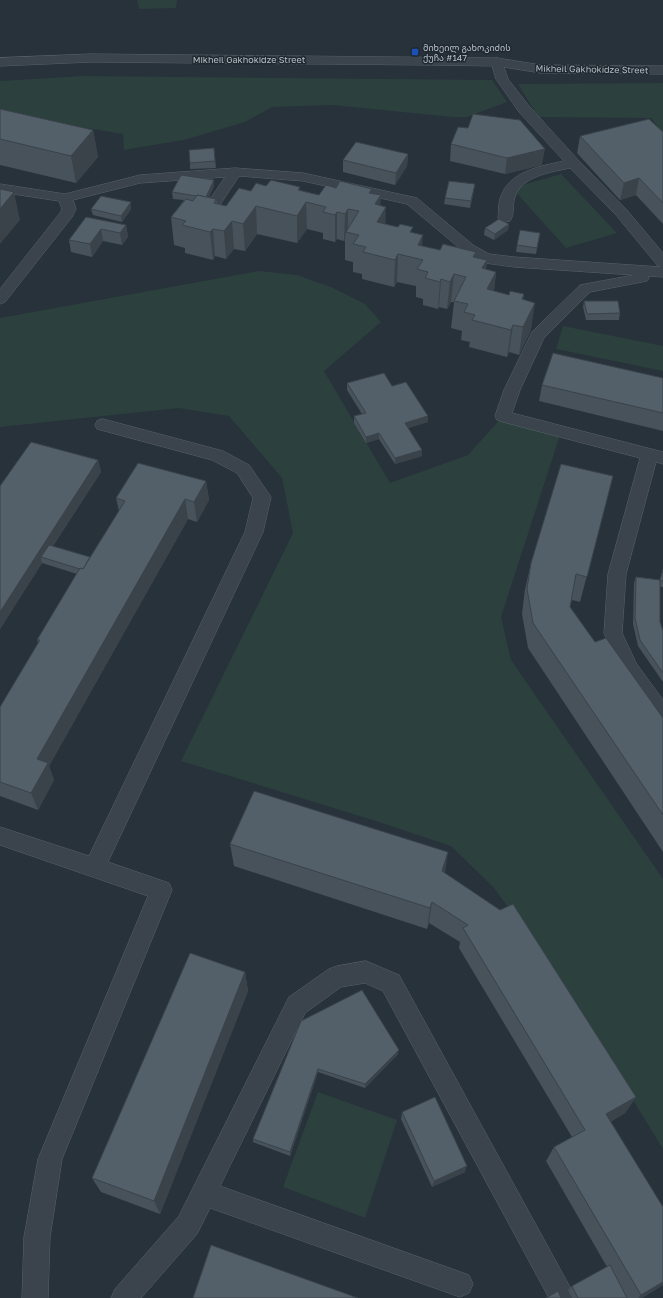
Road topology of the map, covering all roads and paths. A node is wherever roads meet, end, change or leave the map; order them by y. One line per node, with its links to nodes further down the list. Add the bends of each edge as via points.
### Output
1 (540, 54): 3 (street, Mikheil Gakhokidze Street)
2 (0, 62): 3 (street, Mikheil Gakhokidze Street, via 91,58)
3 (497, 62): 4 (street, Mikheil Gakhokidze Street, via 541,69); 5 (lane, via 502,79 524,110)
4 (663, 70)
5 (573, 163): 10 (lane, via 530,175 516,183 508,196); 11 (lane, via 621,212)
6 (235, 172): 8 (lane, via 140,179); 9 (lane); 12 (lane, via 303,177 412,201 468,248 485,258)
7 (0, 188): 8 (lane)
8 (65, 198): 13 (lane, via 69,209 67,214)
9 (207, 214)
10 (504, 218)
11 (663, 263)
12 (663, 273): 15 (lane, via 585,288 537,336 503,416)
13 (0, 299)
14 (103, 426): 18 (lane, via 217,454 243,469 262,497 254,532)
15 (656, 456): 16 (lane, via 617,574 613,634 629,668)
16 (663, 716)
17 (0, 836): 18 (lane)
18 (94, 868): 22 (lane, via 161,890 50,1159 37,1237)
19 (204, 1193): 20 (lane); 21 (lane, via 188,1225); 23 (lane, via 297,1005 337,977 366,972 391,983)
20 (460, 1284)
21 (128, 1297)
22 (35, 1298)
23 (563, 1298)

